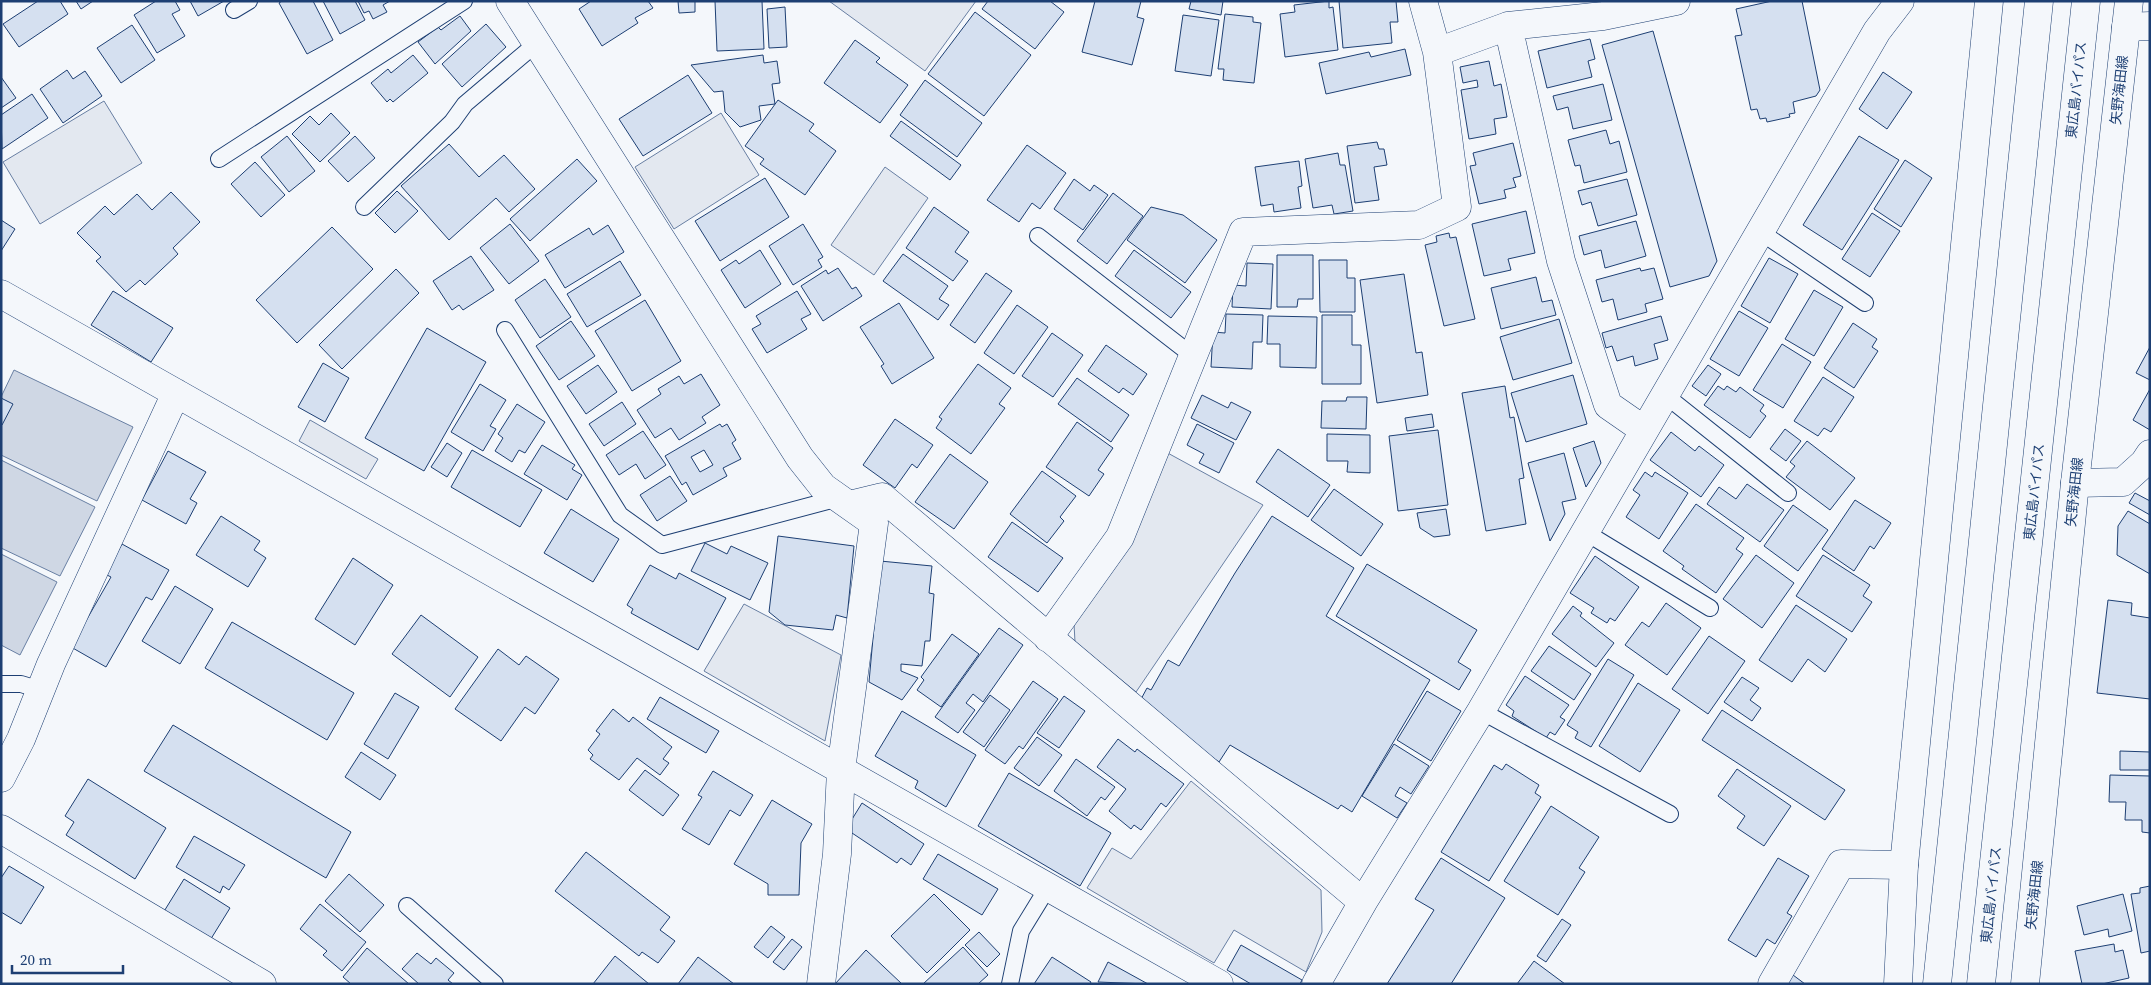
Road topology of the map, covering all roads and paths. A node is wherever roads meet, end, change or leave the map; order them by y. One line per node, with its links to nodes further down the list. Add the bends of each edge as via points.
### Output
1 (249, 1): 10 (lane)
2 (464, 1): 15 (lane)
3 (510, 1): 13 (main road)
4 (1424, 1): 14 (main road)
5 (1676, 1): 12 (main road, via 1603,16)
6 (1900, 1): 17 (main road, via 1877,31)
7 (1989, 1): 40 (main road)
8 (2039, 1): 52 (main road)
9 (2086, 1): 53 (main road, 東広島バイパス)
10 (234, 10)
11 (2135, 18): 27 (main road, 矢野海田線)
12 (1508, 26): 14 (main road); 25 (main road, via 1561,261 1608,405)
13 (537, 43): 16 (lane, via 465,104 452,122); 29 (main road, via 800,458 823,487)
14 (1438, 52): 22 (main road, via 1457,207 1419,225 1243,232)
15 (219, 159)
16 (364, 207)
17 (1759, 231): 20 (lane); 24 (main road)
18 (1038, 236): 22 (lane)
19 (1, 294): 23 (main road)
20 (1865, 304)
21 (505, 330): 29 (lane, via 620,515 662,545)
22 (1193, 356): 32 (main road, via 1120,537)
23 (176, 393): 34 (main road); 36 (main road)
24 (1664, 395): 25 (main road); 28 (lane)
25 (1644, 430): 30 (main road)
26 (2150, 454): 27 (main road, via 2123,482)
27 (2075, 483): 54 (main road, 矢野海田線)
28 (1788, 493)
29 (844, 502): 32 (main road, via 882,497); 36 (main road, via 874,523)
30 (1585, 532): 31 (lane); 35 (main road)
31 (1710, 608)
32 (1048, 638): 42 (main road)
33 (1, 684): 34 (lane, via 21,684)
34 (41, 690): 37 (main road)
35 (1481, 711): 38 (lane); 42 (main road)
36 (841, 770): 41 (main road); 46 (main road, via 837,854)
37 (1, 778)
38 (1670, 814)
39 (1, 829): 44 (main road)
40 (1904, 865): 50 (main road, via 1841,864); 51 (main road)
41 (1048, 887): 47 (lane, via 1021,931); 48 (main road)
42 (1363, 902): 49 (main road)
43 (407, 906): 45 (lane)
44 (262, 984)
45 (495, 984)
46 (820, 984)
47 (1010, 984)
48 (1219, 984)
49 (1316, 984)
50 (1772, 984)
51 (1898, 984)
52 (1937, 984)
53 (1981, 984)
54 (2025, 984)

